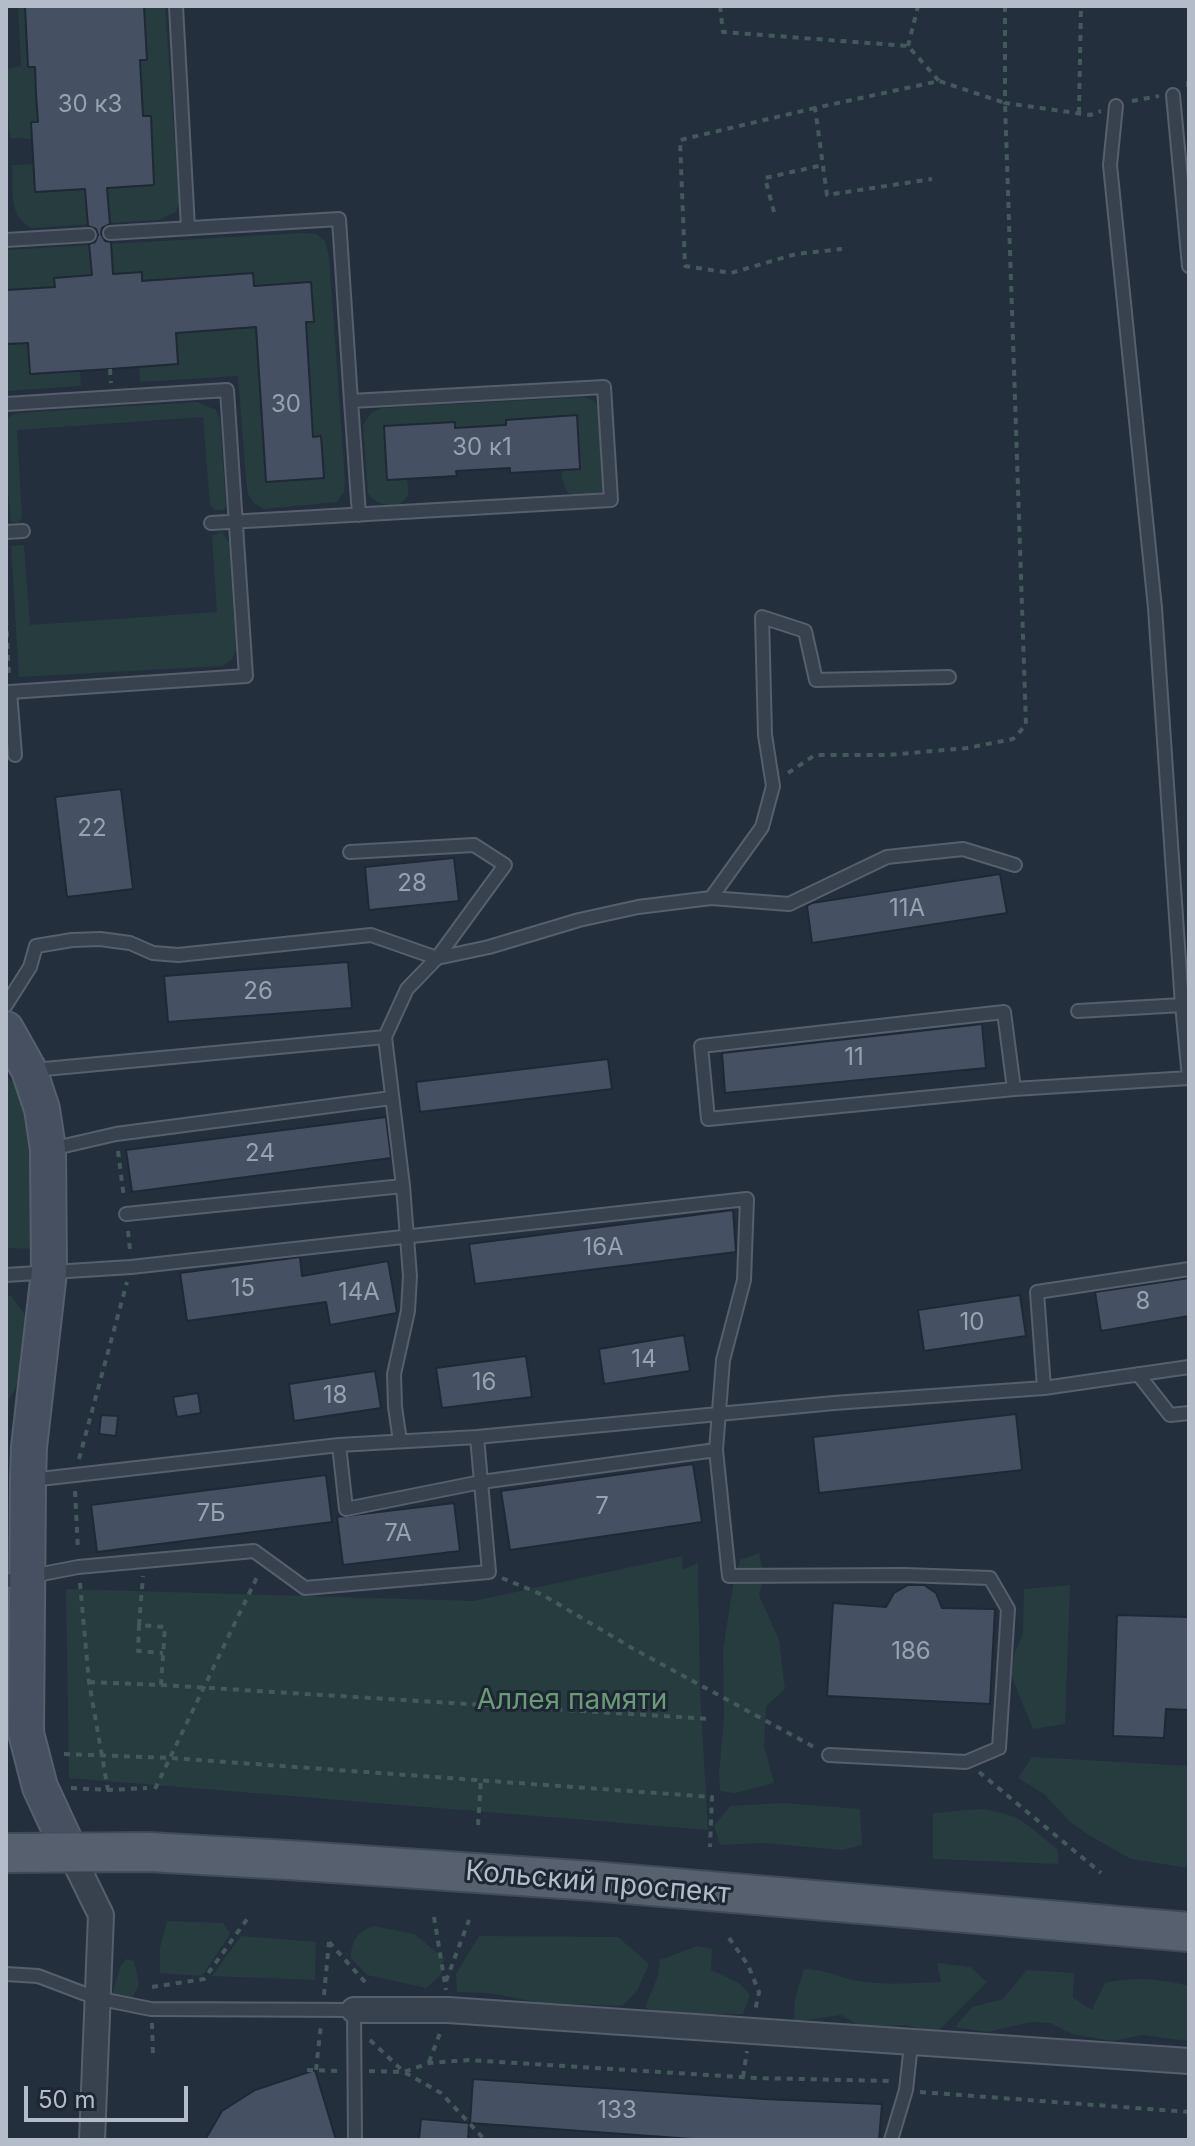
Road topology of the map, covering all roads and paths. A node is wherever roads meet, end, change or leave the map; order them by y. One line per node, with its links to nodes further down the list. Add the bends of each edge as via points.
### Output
1 (176, 6): 18 (lane)
2 (720, 6): 6 (path, via 723,32)
3 (918, 6): 6 (path)
4 (1005, 6): 11 (path)
5 (1081, 6): 14 (path)
6 (908, 46): 8 (path)
7 (1189, 72): 9 (path)
8 (939, 81): 11 (path); 13 (path)
9 (1189, 93)
10 (1173, 95): 12 (path); 23 (lane)
11 (1005, 103): 14 (path); 35 (path, via 1026,725 1013,739 967,748 815,755)
12 (1116, 106): 14 (path, via 1090,115); 41 (lane, via 1110,165 1155,608)
13 (815, 108): 15 (path); 22 (path, via 680,140 685,266 731,273 796,254)
14 (1079, 113)
15 (823, 165): 16 (path, via 827,195); 17 (path, via 765,178)
16 (932, 179)
17 (774, 212)
18 (188, 228): 19 (lane); 24 (lane, via 339,219)
19 (110, 233)
20 (89, 235): 21 (lane)
21 (6, 240)
22 (842, 249)
23 (1189, 266)
24 (351, 401): 26 (lane); 26 (lane, via 604,387 611,500)
25 (6, 404): 27 (lane, via 227,390)
26 (359, 515): 27 (lane)
27 (236, 522): 28 (lane); 33 (lane, via 246,676)
28 (211, 523)
29 (23, 531): 30 (lane)
30 (6, 532)
31 (6, 619): 33 (path)
32 (949, 677): 35 (lane, via 816,680 805,631 762,617 765,735)
33 (10, 692): 34 (lane)
34 (15, 755)
35 (773, 783): 38 (lane, via 762,827)
36 (350, 852): 39 (lane, via 474,845 505,865)
37 (1015, 865): 38 (lane, via 963,849 917,853 887,857 789,904)
38 (711, 898): 39 (lane, via 638,907)
39 (437, 958): 40 (lane, via 371,935 178,955 153,953 130,943 72,940 36,946 30,967); 43 (lane, via 407,989)
40 (6, 1005)
41 (1182, 1005): 42 (lane); 45 (lane, via 1189,1078)
42 (1078, 1011)
43 (385, 1037): 44 (lane); 46 (lane)
44 (14, 1048): 47 (main road, via 42,1109)
45 (1014, 1089): 45 (lane, via 708,1119 701,1046 1004,1012)
46 (391, 1098): 47 (lane, via 116,1134); 48 (lane)
47 (48, 1149): 52 (main road)
48 (403, 1186): 49 (lane); 50 (lane)
49 (126, 1214)
50 (407, 1239): 52 (lane); 58 (lane, via 747,1199 744,1280 723,1360); 60 (lane, via 408,1311 394,1374)
51 (1189, 1269): 56 (lane, via 1037,1292)
52 (49, 1272): 53 (lane); 63 (main road)
53 (6, 1275)
54 (1189, 1367): 55 (lane)
55 (1138, 1374): 56 (lane); 57 (lane, via 1170,1415)
56 (1044, 1388): 58 (lane)
57 (1189, 1413)
58 (720, 1414): 59 (lane); 62 (lane)
59 (477, 1437): 60 (lane); 64 (lane)
60 (400, 1441): 61 (lane)
61 (339, 1445): 63 (lane); 64 (lane, via 346,1509)
62 (716, 1450): 64 (lane); 78 (lane, via 729,1576 990,1578 1008,1609 999,1748)
63 (25, 1457): 68 (main road)
64 (481, 1482): 67 (lane)
65 (265, 1559): 66 (lane, via 254,1551); 67 (lane, via 305,1588); 73 (path)
66 (145, 1561): 68 (lane); 69 (path)
67 (489, 1572): 76 (path, via 543,1595)
68 (16, 1579): 86 (main road, via 26,1733 40,1787)
69 (139, 1625): 70 (path, via 138,1651); 70 (path, via 165,1627)
70 (163, 1653): 72 (path)
71 (89, 1682): 72 (path)
72 (161, 1685): 73 (path)
73 (206, 1687): 74 (path); 77 (path)
74 (711, 1719)
75 (64, 1754): 77 (path)
76 (829, 1755): 78 (lane)
77 (171, 1758): 79 (path); 82 (path)
78 (966, 1762): 87 (path)
79 (481, 1779): 83 (path); 84 (path, via 712,1797)
80 (71, 1788): 81 (path)
81 (147, 1788)
82 (155, 1789)
83 (478, 1825)
84 (710, 1847)
85 (6, 1853): 86 (main road, Кольский проспект)
86 (71, 1854): 90 (main road, Кольский проспект, via 149,1852 592,1881); 97 (street, via 101,1915)
87 (1101, 1873)
88 (250, 1915): 96 (path, via 204,1979)
89 (469, 1920): 95 (path)
90 (1189, 1932)
91 (729, 1938): 100 (path, via 759,1992)
92 (329, 1942): 94 (path)
93 (6, 1974): 97 (lane, via 38,1976)
94 (365, 1982)
95 (445, 1983)
96 (152, 1987)
97 (96, 1998): 98 (lane); 111 (street)
98 (151, 2009): 99 (lane); 103 (path)
99 (354, 2010): 100 (street, via 448,2010); 106 (lane)
100 (751, 2031): 102 (street); 108 (path)
101 (368, 2038): 107 (path)
102 (911, 2044): 104 (street); 109 (lane)
103 (153, 2057)
104 (1189, 2061)
105 (307, 2070): 106 (path)
106 (355, 2071): 107 (path); 112 (lane)
107 (404, 2072): 108 (path, via 429,2063 469,2060); 113 (path, via 441,2093)
108 (743, 2077): 109 (path, via 887,2080)
109 (906, 2090): 110 (path); 114 (lane)
110 (1189, 2112)
111 (92, 2140)
112 (355, 2140)
113 (485, 2140)
114 (891, 2140)

